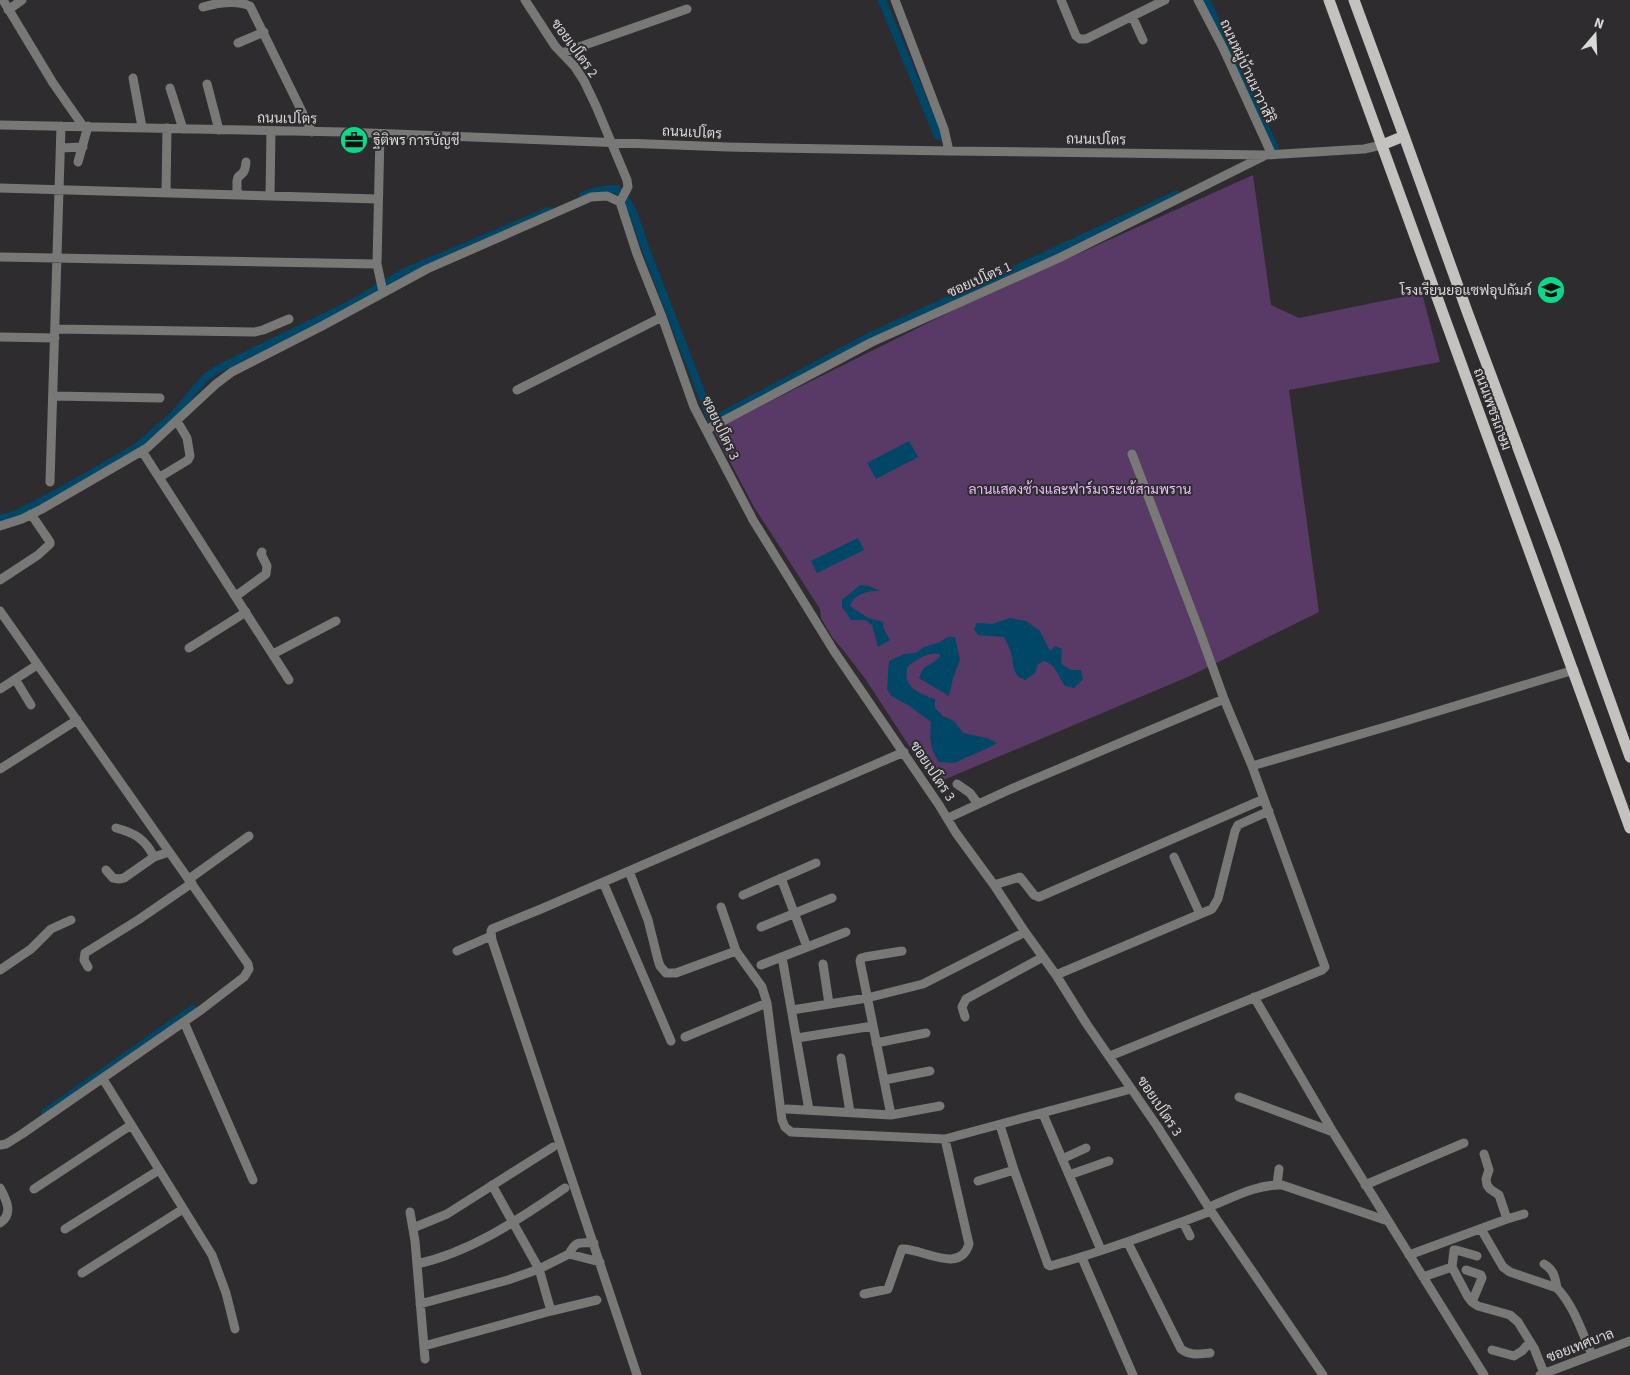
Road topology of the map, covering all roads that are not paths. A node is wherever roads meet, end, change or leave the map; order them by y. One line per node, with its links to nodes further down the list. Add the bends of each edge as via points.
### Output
1 (3, 0): 12 (street)
2 (22, 0): 12 (street)
3 (525, 0): 17 (street, ซอยเปโตร 2)
4 (895, 0): 36 (street, via 944,129)
5 (1061, 0): 13 (street, via 1080,39)
6 (1165, 0): 13 (street)
7 (1198, 0): 37 (street, ถนนหมู่บ้านนาวาสิริ, via 1223,48)
8 (1329, 0): 33 (main road, ถนนเพชรเกษม)
9 (1354, 0): 31 (main road, ถนนเพชรเกษม)
10 (203, 8): 14 (street, via 216,3 247,4)
11 (687, 9): 17 (street)
12 (8, 10): 23 (street, via 54,84)
13 (1132, 16): 15 (street)
14 (264, 32): 16 (street); 29 (street)
15 (1143, 40)
16 (238, 43)
17 (562, 53): 32 (street, ซอยเปโตร 2, via 584,81)
18 (133, 78): 24 (street)
19 (207, 84): 27 (street)
20 (170, 88): 26 (street)
21 (0, 125): 22 (street, ถนนเปโตร)
22 (61, 126): 23 (street, ถนนเปโตร); 35 (street)
23 (86, 126): 24 (street, ถนนเปโตร); 34 (street)
24 (142, 128): 25 (street, ถนนเปโตร)
25 (167, 128): 26 (street, ถนนเปโตร); 42 (street)
26 (182, 129): 27 (street, ถนนเปโตร)
27 (219, 130): 28 (street, ถนนเปโตร)
28 (271, 131): 29 (street, ถนนเปโตร); 44 (street)
29 (312, 132): 30 (street, ถนนเปโตร)
30 (380, 134): 32 (street, ถนนเปโตร); 45 (street)
31 (1404, 136): 33 (main road); 83 (main road, ถนนเพชรเกษม)
32 (611, 142): 36 (street, ถนนเปโตร); 46 (street, via 628,188)
33 (1382, 145): 37 (street, ถนนเปโตร); 75 (main road, ถนนเพชรเกษม)
34 (83, 147): 35 (street); 38 (street)
35 (61, 148): 41 (street)
36 (948, 151): 37 (street, ถนนเปโตร)
37 (1265, 155): 59 (street, ซอยเปโตร 1, via 1058,258 872,342)
38 (78, 162)
39 (246, 162): 43 (street, via 244,174 237,181)
40 (0, 188): 41 (street)
41 (60, 190): 42 (street); 48 (street)
42 (166, 193): 43 (street)
43 (238, 195): 44 (street)
44 (270, 196): 45 (street)
45 (378, 199): 49 (street)
46 (622, 200): 50 (street, via 607,196 590,198); 51 (street, ซอยเปโตร 3, via 637,254)
47 (0, 257): 48 (street)
48 (57, 259): 49 (street); 53 (street)
49 (377, 264): 50 (street)
50 (381, 286): 58 (street, via 322,326 232,372)
51 (662, 317): 55 (street); 59 (street, ซอยเปโตร 3, via 692,402)
52 (289, 319): 53 (street, via 255,332)
53 (55, 333): 54 (street); 56 (street)
54 (0, 337)
55 (517, 390)
56 (54, 396): 57 (street); 63 (street)
57 (160, 398)
58 (177, 421): 60 (street); 62 (street, via 187,438 190,455 188,460)
59 (706, 430): 82 (street, ซอยเปโตร 3, via 753,520 834,651)
60 (142, 451): 62 (street); 64 (street)
61 (1132, 454): 79 (street)
62 (160, 477): 68 (street)
63 (50, 482)
64 (31, 514): 65 (street); 67 (street, via 50,544)
65 (0, 526)
66 (262, 552): 68 (street, via 266,574)
67 (0, 580)
68 (236, 596): 70 (street)
69 (0, 611): 74 (street)
70 (246, 612): 72 (street); 73 (street)
71 (336, 621): 73 (street)
72 (189, 648)
73 (272, 654): 77 (street)
74 (37, 665): 76 (street); 81 (street)
75 (1574, 670): 84 (street); 92 (main road, ถนนเพชรเกษม)
76 (15, 679): 78 (street); 80 (street)
77 (289, 680)
78 (0, 689)
79 (1224, 700): 84 (street); 88 (street)
80 (31, 705)
81 (77, 720): 85 (street); 94 (street)
82 (904, 752): 90 (street, ซอยเปโตร 3); 99 (street)
83 (1630, 757)
84 (1252, 766): 87 (street)
85 (0, 769)
86 (957, 784): 88 (street)
87 (1264, 799): 89 (street); 103 (street, via 1039,897 1020,877)
88 (978, 804): 90 (street)
89 (1269, 811): 108 (street, via 1238,825 1216,904); 125 (street, via 1325,966)
90 (948, 818): 103 (street, ซอยเปโตร 3)
91 (116, 828): 96 (street, via 136,834)
92 (1630, 828)
93 (249, 836): 101 (street)
94 (169, 852): 96 (street); 101 (street)
95 (1174, 856): 108 (street)
96 (154, 857): 98 (street, via 121,879 113,878)
97 (816, 863): 100 (street)
98 (106, 870)
99 (629, 871): 102 (street); 116 (street, via 648,920 660,966 666,973 676,973)
100 (781, 878): 104 (street); 107 (street)
101 (190, 881): 122 (street, via 138,920 85,953); 131 (street, via 249,969 244,977)
102 (602, 882): 113 (street, via 492,929); 136 (street)
103 (994, 884): 112 (street, ซอยเปโตร 3)
104 (743, 895)
105 (832, 898): 107 (street)
106 (721, 907): 116 (street)
107 (794, 913): 110 (street); 114 (street)
108 (1200, 914): 124 (street)
109 (71, 920): 123 (street, via 51,929 31,949)
110 (761, 927)
111 (846, 932): 114 (street)
112 (1025, 932): 119 (street, ซอยเปโตร 3); 126 (street, via 922,984)
113 (491, 936): 115 (street); 187 (street)
114 (807, 947): 118 (street)
115 (457, 951)
116 (736, 951): 127 (street, via 762,987)
117 (902, 951): 126 (street, via 861,958)
118 (782, 957): 121 (street); 129 (street)
119 (1043, 957): 124 (street, ซอยเปโตร 3); 130 (street, via 966,998 962,1007)
120 (823, 964): 128 (street)
121 (761, 965)
122 (88, 967)
123 (0, 970)
124 (1056, 975): 138 (street, ซอยเปโตร 3)
125 (1254, 997): 138 (street); 153 (street)
126 (867, 998): 128 (street); 132 (street)
127 (767, 1003): 134 (street); 154 (street, via 785,1128 792,1132)
128 (829, 1004): 129 (street)
129 (792, 1010): 135 (street)
130 (965, 1017)
131 (184, 1022): 141 (street); 166 (street)
132 (873, 1026): 135 (street); 137 (street)
133 (926, 1032): 137 (street)
134 (685, 1037)
135 (797, 1038): 147 (street)
136 (671, 1041)
137 (876, 1043): 142 (street)
138 (1110, 1056): 143 (street, ซอยเปโตร 3)
139 (841, 1058): 148 (street)
140 (930, 1071): 142 (street)
141 (103, 1079): 151 (street); 156 (street, via 22,1134)
142 (884, 1080): 149 (street)
143 (1131, 1089): 150 (street); 174 (street, ซอยเปโตร 3)
144 (1239, 1097): 153 (street)
145 (940, 1106): 149 (street)
146 (786, 1109): 147 (street)
147 (809, 1110): 148 (street)
148 (850, 1112): 149 (street)
149 (891, 1114)
150 (1043, 1114): 152 (street); 160 (street)
151 (131, 1125): 163 (street); 173 (street)
152 (1000, 1125): 154 (street); 164 (street)
153 (1333, 1132): 169 (street)
154 (945, 1139): 203 (street, via 969,1244 966,1251 946,1259 902,1249 888,1289)
155 (1464, 1143): 169 (street)
156 (0, 1145)
157 (553, 1147): 170 (street)
158 (1086, 1148): 160 (street)
159 (1484, 1154): 178 (street, via 1489,1170 1487,1185 1499,1194)
160 (1062, 1159): 165 (street)
161 (1109, 1161): 165 (street)
162 (1279, 1169): 168 (street)
163 (159, 1170): 175 (street); 184 (street)
164 (1014, 1170): 167 (street); 193 (street, via 1047,1264)
165 (1068, 1175): 189 (street)
166 (253, 1180)
167 (978, 1181)
168 (1277, 1184): 174 (street, via 1258,1188); 179 (street)
169 (1366, 1185): 179 (street)
170 (492, 1186): 182 (street); 183 (street, via 447,1214)
171 (0, 1188): 181 (street, via 8,1202 8,1212)
172 (565, 1188): 182 (street)
173 (34, 1189)
174 (1210, 1209): 180 (street); 219 (street, ซอยเปโตร 3)
175 (184, 1210): 200 (street); 208 (street, via 215,1261)
176 (410, 1212): 183 (street)
177 (1524, 1214): 178 (street)
178 (1507, 1219): 185 (street)
179 (1388, 1221): 191 (street)
180 (1183, 1222): 186 (street); 188 (street)
181 (0, 1223)
182 (513, 1223): 195 (street, via 445,1257); 198 (street)
183 (413, 1228): 195 (street)
184 (65, 1229)
185 (1481, 1229): 191 (street); 202 (street, via 1503,1267)
186 (1190, 1236)
187 (594, 1243): 190 (street, via 577,1242); 194 (street)
188 (1128, 1243): 189 (street); 213 (street, via 1181,1350 1186,1354)
189 (1102, 1250): 193 (street)
190 (569, 1254): 194 (street); 198 (street)
191 (1409, 1256): 201 (street)
192 (1476, 1256): 197 (street, via 1454,1250)
193 (1082, 1258): 218 (street)
194 (600, 1262): 217 (street)
195 (417, 1264): 206 (street)
196 (1544, 1264): 202 (street, via 1554,1273)
197 (1452, 1267): 201 (street); 205 (street)
198 (539, 1269): 206 (street); 207 (street)
199 (1466, 1270): 205 (street, via 1482,1278)
200 (82, 1273)
201 (1422, 1276): 220 (street)
202 (1556, 1288): 214 (street, via 1571,1307)
203 (864, 1294)
204 (597, 1300): 207 (street)
205 (1472, 1302): 210 (street, via 1515,1318)
206 (420, 1304): 211 (street)
207 (551, 1311): 211 (street)
208 (236, 1329)
209 (1630, 1341): 214 (street, ซอยเทศบาล)
210 (1530, 1342): 212 (street, via 1514,1356); 216 (street)
211 (424, 1346): 215 (street)
212 (1492, 1350)
213 (1210, 1353)
214 (1592, 1355): 216 (street, ซอยเทศบาล)
215 (425, 1359)
216 (1542, 1374)
217 (637, 1375)
218 (1133, 1375)
219 (1323, 1375)
220 (1484, 1375)

